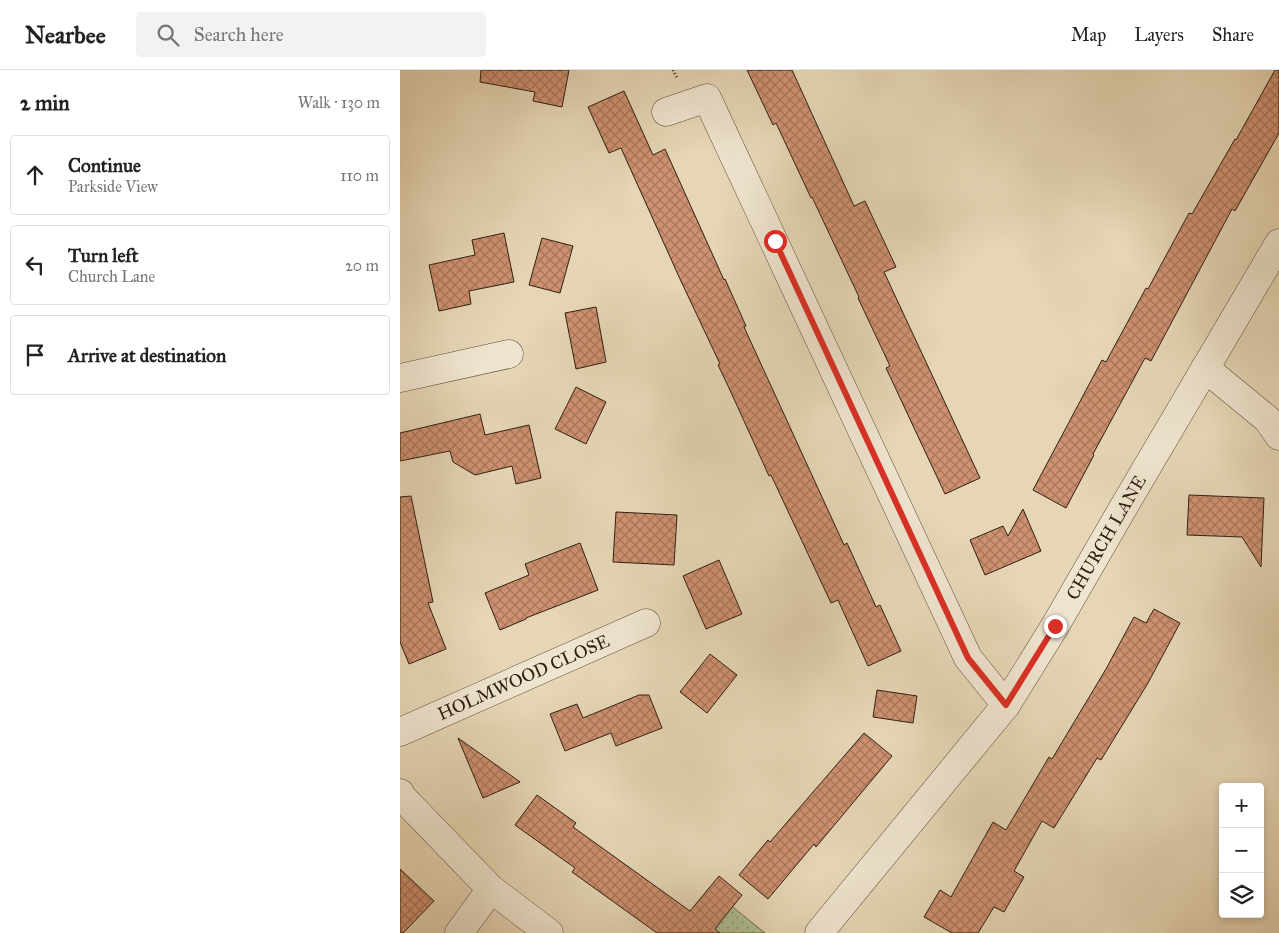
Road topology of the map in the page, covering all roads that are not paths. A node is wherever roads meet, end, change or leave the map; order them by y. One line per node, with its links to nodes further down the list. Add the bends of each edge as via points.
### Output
1 (666, 112): 8 (street, via 707,98 968,658)
2 (1279, 243): 4 (street, CHURCH LANE)
3 (509, 354): 5 (street)
4 (1205, 368): 6 (street, via 1267,419); 8 (street, CHURCH LANE)
5 (400, 378)
6 (1279, 436)
7 (646, 624): 9 (street, HOLMWOOD CLOSE)
8 (1006, 705): 14 (street, CHURCH LANE)
9 (400, 732)
10 (400, 792): 11 (street)
11 (491, 890): 12 (street); 13 (street)
12 (459, 933)
13 (549, 933)
14 (819, 933)

